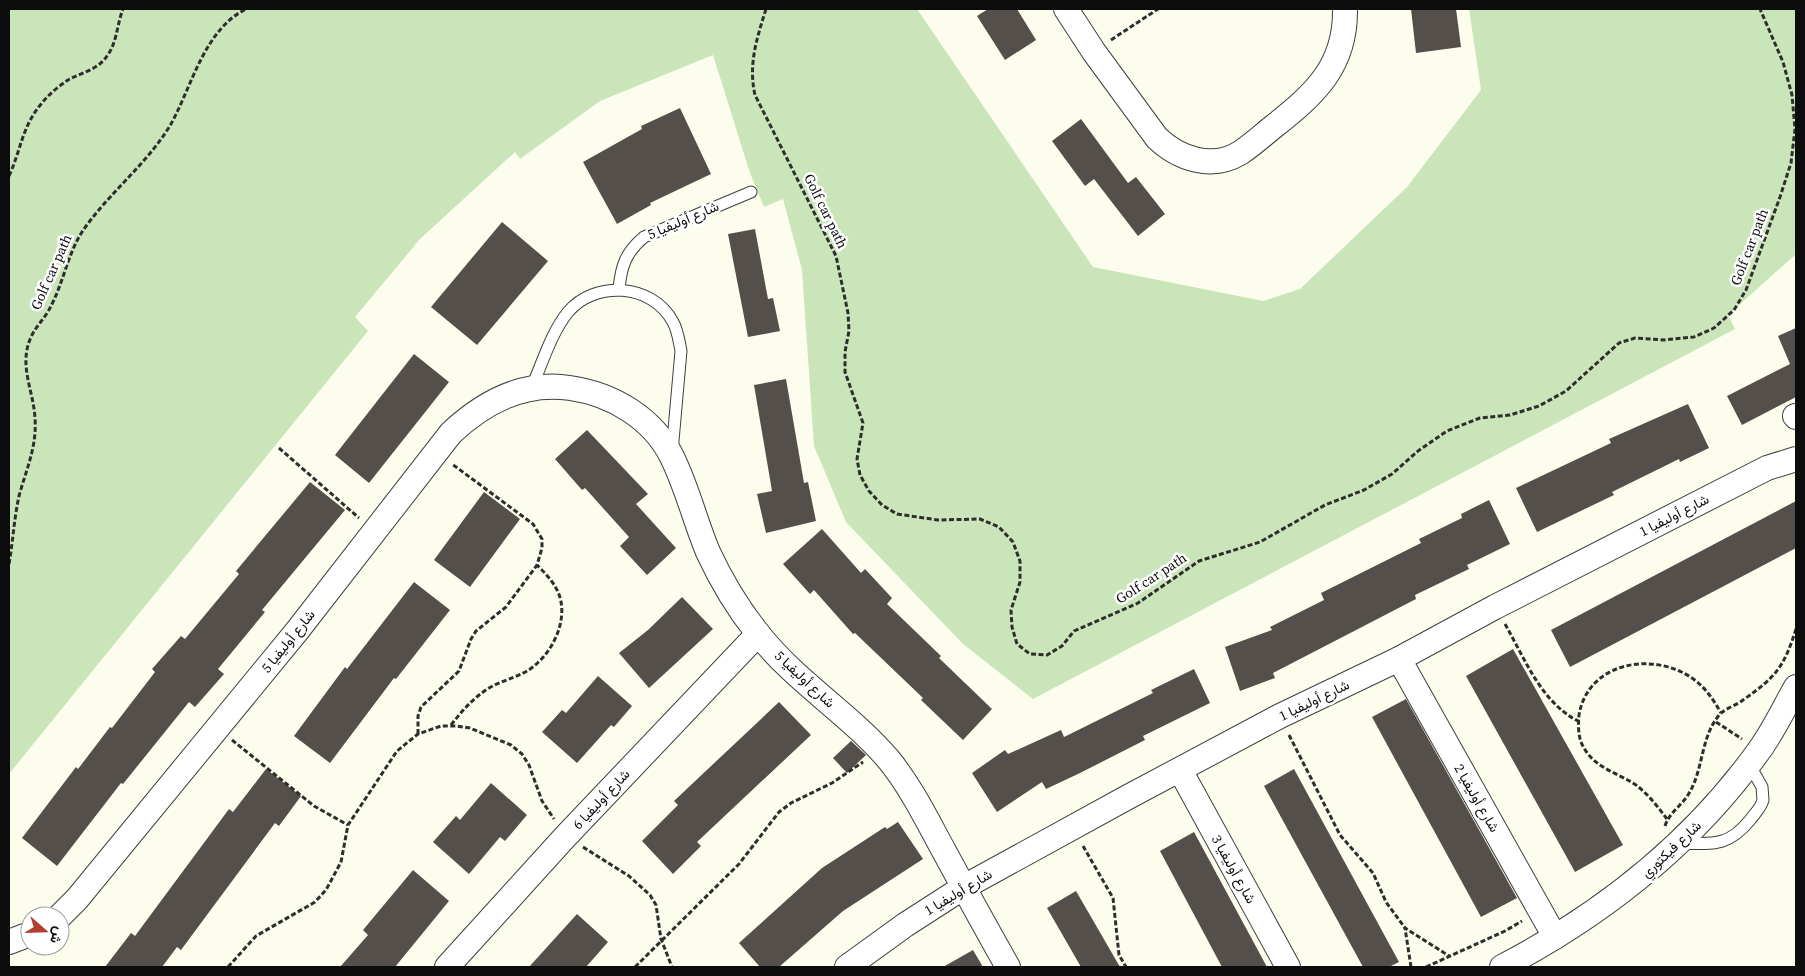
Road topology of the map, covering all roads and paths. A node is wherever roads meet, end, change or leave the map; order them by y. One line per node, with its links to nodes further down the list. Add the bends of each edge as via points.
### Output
1 (123, 9): 9 (path, via 106,58 56,89 32,116 23,132)
2 (246, 9): 18 (path, Golf car path, via 232,16 218,30 170,125 82,231 50,308 30,338 25,356 35,417 35,441 14,518)
3 (766, 9): 7 (path, Golf car path, via 752,63 755,95 836,256 848,313 845,372 863,423 856,459 860,475 882,505 897,514 938,520 980,519 999,527 1013,542 1020,561 1020,582 1011,610 1017,644 1030,654 1047,655 1062,646 1074,631 1138,603 1199,561 1260,542 1325,505 1364,490 1392,474 1447,432 1480,418 1510,415 1539,406 1566,391 1619,343 1635,338 1694,337 1714,328 1734,310 1746,290 1792,163 1795,129 1792,95 1783,62)
4 (1066, 9): 8 (street)
5 (1158, 9): 8 (path)
6 (1345, 9): 8 (street, via 1339,50 1321,85 1240,153 1226,159 1196,160 1168,148)
7 (1760, 9)
8 (1094, 52)
9 (9, 176)
10 (751, 192): 11 (lane, شارع أوليفيا 5, via 644,237 625,258)
11 (619, 289): 12 (lane, شارع أوليفيا 5, via 591,295 568,313); 15 (lane, شارع أوليفيا 5, via 642,295 662,308 678,335 681,351)
12 (532, 388): 14 (street, شارع أوليفيا 5, via 509,394 468,417); 15 (street, شارع أوليفيا 5, via 586,390 613,400 636,414 656,433)
13 (279, 448): 17 (path)
14 (435, 452): 17 (street, شارع أوليفيا 5); 19 (path, via 533,524 542,539)
15 (672, 456): 22 (street, شارع أوليفيا 5, via 708,552 739,608)
16 (1796, 459): 20 (street, شارع أوليفيا 1, via 1768,468)
17 (374, 532): 29 (street, شارع أوليفيا 5)
18 (9, 564)
19 (537, 565): 28 (path, via 553,583 562,604 560,626 548,651 528,671 490,687 476,697); 30 (path, via 506,608 476,631 452,680 421,707)
20 (1495, 606): 23 (street, شارع أوليفيا 1); 27 (path, via 1546,696)
21 (1796, 629): 25 (path, via 1790,651 1773,678)
22 (758, 634): 31 (street, شارع أوليفيا 5); 37 (street, شارع أوليفيا 6)
23 (1399, 659): 26 (street, شارع أوليفيا 1); 40 (street, شارع أوليفيا 2)
24 (1796, 687): 32 (street, شارع فيكتوري)
25 (1721, 713): 27 (path, via 1704,688 1692,678 1664,666 1635,664 1621,666 1597,680 1581,704); 34 (path, via 1704,744 1696,779 1688,796)
26 (1280, 716): 33 (street, شارع أوليفيا 1); 42 (path, via 1340,834 1373,874 1386,902)
27 (1578, 721): 34 (path, via 1583,747 1591,758 1638,787)
28 (450, 726): 30 (path); 37 (path, via 470,728 499,738 522,754 542,802)
29 (218, 729): 35 (path, via 314,806); 41 (street, شارع أوليفيا 5)
30 (418, 734): 35 (path, via 397,751)
31 (880, 750): 39 (street, شارع أوليفيا 5, via 902,778); 44 (path, via 847,774 779,812 740,864)
32 (1749, 764): 38 (street, شارع فيكتوري, via 1725,795); 38 (lane, via 1762,787 1763,800 1739,834 1716,843)
33 (1180, 770): 36 (street, شارع أوليفيا 1); 53 (street, شارع أوليفيا 3)
34 (1667, 819): 38 (path, via 1663,843)
35 (348, 825): 46 (path, via 341,862 326,890 315,902 256,936)
36 (1073, 827): 39 (street, شارع أوليفيا 1); 52 (path, via 1113,898 1119,955)
37 (565, 837): 44 (path, via 629,876 650,895 659,917); 47 (street, شارع أوليفيا 6)
38 (1674, 849): 43 (street, شارع فيكتوري, via 1624,892)
39 (964, 887): 50 (street, شارع أوليفيا 1); 51 (street, شارع أوليفيا 5)
40 (1537, 904): 43 (street, شارع أوليفيا 2); 45 (path, via 1523,920 1505,931)
41 (70, 907)
42 (1405, 928): 45 (path); 54 (path)
43 (1555, 937): 56 (street, شارع فيكتوري)
44 (661, 940): 48 (path); 49 (path)
45 (1450, 956): 55 (path)
46 (228, 967)
47 (447, 967)
48 (635, 967)
49 (672, 967)
50 (847, 967)
51 (1008, 967)
52 (1126, 967)
53 (1288, 967)
54 (1411, 967)
55 (1426, 967)
56 (1502, 967)

